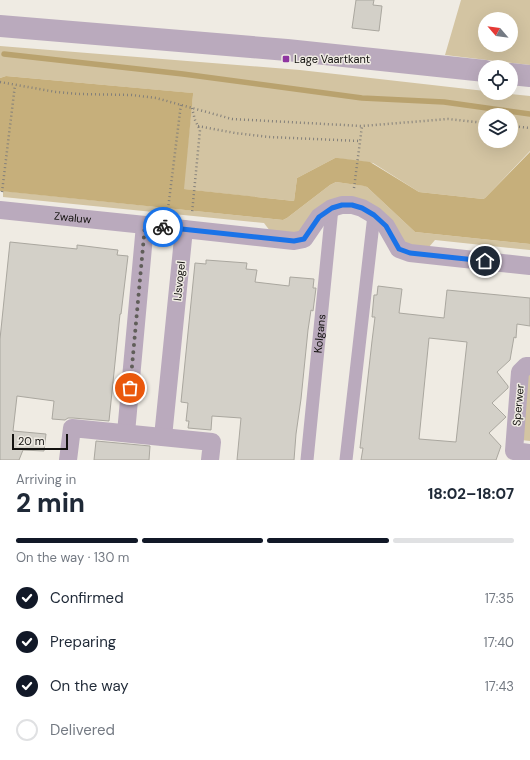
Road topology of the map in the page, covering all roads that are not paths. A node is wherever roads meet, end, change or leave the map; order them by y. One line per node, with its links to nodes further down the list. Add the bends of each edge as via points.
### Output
1 (0, 26): 2 (street, via 287,50)
2 (478, 70)
3 (518, 75): 4 (street)
4 (530, 76)
5 (332, 208): 7 (street, via 352,205); 9 (street, via 319,217 304,239 294,241); 17 (street, Kolgans)
6 (0, 210): 8 (street, Zwaluw)
7 (374, 215): 10 (street, via 386,226 399,249 410,253); 18 (street)
8 (145, 225): 9 (street); 12 (street)
9 (187, 230): 13 (street, IJsvogel)
10 (530, 266)
11 (530, 366): 14 (street, Sperwer, via 526,366 520,372)
12 (126, 433): 13 (street); 15 (street, via 72,428)
13 (163, 437): 16 (street, via 212,442)
14 (515, 454)
15 (68, 460)
16 (210, 460)
17 (307, 460)
18 (346, 460)

